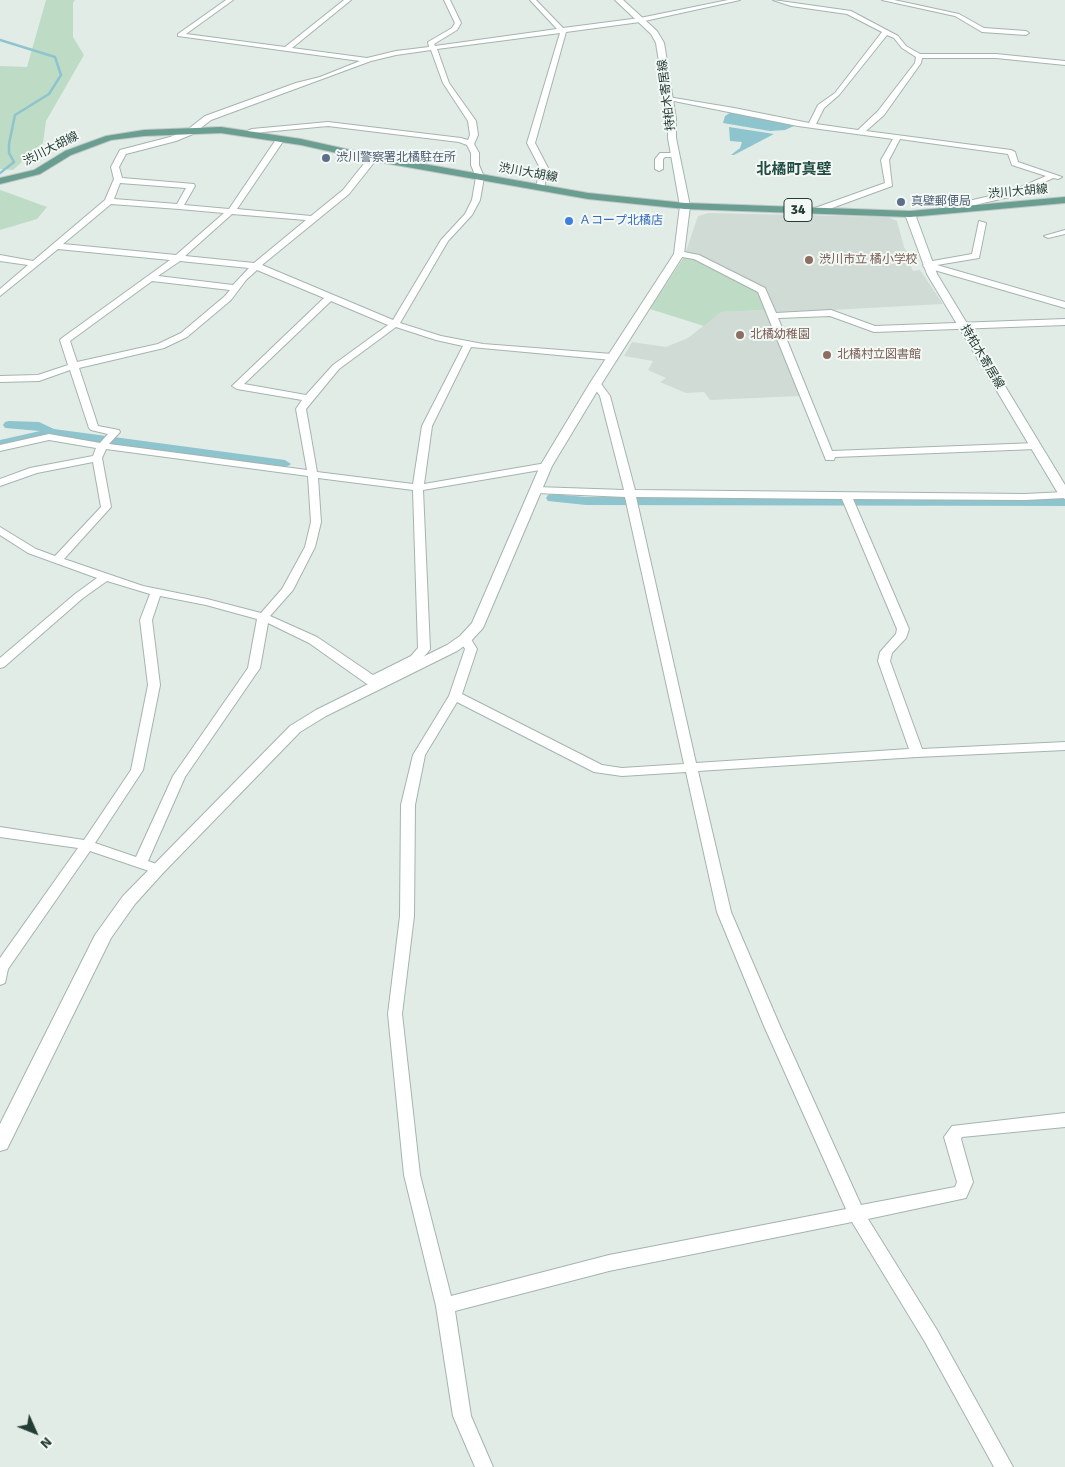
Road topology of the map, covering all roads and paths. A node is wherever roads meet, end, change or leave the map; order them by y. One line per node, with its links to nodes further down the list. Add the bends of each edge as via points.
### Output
1 (230, 0): 14 (street, via 180,35)
2 (348, 0): 14 (street)
3 (446, 0): 13 (street, via 458,23 455,29 430,43)
4 (533, 0): 11 (street)
5 (737, 0): 9 (street)
6 (776, 0): 10 (street, via 850,9)
7 (885, 0): 12 (street, via 957,15 982,30)
8 (623, 2): 9 (street, 持柏木寄居線)
9 (640, 20): 11 (street); 18 (street, 持柏木寄居線, via 660,43)
10 (886, 31): 15 (street); 19 (street, via 837,94 821,107)
11 (563, 32): 13 (street); 33 (street, via 531,143 544,168)
12 (1026, 33)
13 (434, 48): 16 (street); 25 (street, via 446,83 472,121 474,135)
14 (285, 50): 16 (street)
15 (919, 56): 17 (street, via 996,56); 21 (street, via 918,63 892,99)
16 (369, 60): 20 (street, via 208,118)
17 (1065, 63)
18 (668, 99): 19 (street); 26 (street, 持柏木寄居線)
19 (812, 125): 21 (street)
20 (190, 132): 22 (main road, 渋川大胡線 / 34, via 221,130); 31 (main road, 渋川大胡線 / 34, via 109,138 68,153 37,172); 32 (street, via 123,152 115,167)
21 (860, 132): 23 (street)
22 (244, 134): 24 (main road, 渋川大胡線 / 34); 25 (street, via 328,124 461,140)
23 (897, 138): 30 (street, via 1012,152 1015,163); 39 (street, via 885,160 889,184)
24 (280, 140): 27 (main road, 渋川大胡線 / 34); 40 (street)
25 (470, 144): 29 (street)
26 (675, 155): 28 (street, via 659,159); 36 (street, 持柏木寄居線)
27 (373, 158): 29 (main road, 渋川大胡線 / 34); 42 (street, via 346,192)
28 (659, 169)
29 (480, 177): 33 (main road, 渋川大胡線 / 34); 60 (street, via 476,200 468,215 445,240)
30 (1060, 177): 38 (street, via 1015,193 967,204)
31 (0, 180)
32 (118, 180): 35 (street); 37 (street, via 191,186)
33 (540, 188): 36 (main road, 渋川大胡線 / 34)
34 (1065, 200): 38 (main road, 渋川大胡線 / 34)
35 (109, 201): 37 (street); 46 (street)
36 (685, 206): 39 (main road, 渋川大胡線 / 34); 47 (street, 持柏木寄居線)
37 (179, 207): 40 (street)
38 (964, 209): 41 (main road, 渋川大胡線 / 34)
39 (818, 210): 41 (main road, 渋川大胡線 / 34)
40 (230, 212): 42 (street); 49 (street)
41 (910, 214): 51 (street, 持柏木寄居線)
42 (312, 218): 52 (street)
43 (982, 223): 51 (street, via 976,256)
44 (1065, 232): 45 (street)
45 (1048, 236)
46 (57, 246): 49 (street); 50 (street)
47 (679, 254): 58 (street, via 696,258 762,290); 63 (street)
48 (0, 258): 50 (street)
49 (178, 258): 52 (street); 53 (street)
50 (35, 264): 55 (street)
51 (927, 265): 57 (street); 61 (street, 持柏木寄居線)
52 (256, 266): 54 (street); 56 (street)
53 (150, 278): 54 (street); 64 (street, via 67,337 65,340)
54 (235, 288): 64 (street, via 228,298 184,335 162,346)
55 (0, 293)
56 (331, 296): 60 (street); 67 (street, via 237,386)
57 (1065, 305)
58 (773, 316): 61 (street, via 831,313 874,329); 69 (street, via 830,456)
59 (1065, 322): 61 (street)
60 (394, 324): 62 (street); 67 (street, via 336,367)
61 (962, 326): 69 (street, 持柏木寄居線)
62 (468, 344): 63 (street); 75 (street, via 427,426)
63 (612, 357): 66 (street)
64 (74, 366): 65 (street, via 39,378); 68 (street, via 94,428 115,432)
65 (0, 378)
66 (596, 383): 72 (street); 77 (street, via 606,396)
67 (308, 398): 73 (street, via 301,416)
68 (103, 445): 70 (street, via 49,437); 71 (street); 73 (street)
69 (1036, 446): 78 (street, 持柏木寄居線)
70 (0, 448)
71 (97, 458): 74 (street, via 34,470); 81 (street, via 106,507)
72 (546, 466): 75 (street); 76 (street)
73 (313, 475): 75 (street); 84 (street, via 316,522 310,547 287,590)
74 (0, 484)
75 (418, 488): 87 (street, via 425,645 415,659)
76 (536, 490): 77 (street); 85 (street, via 478,625)
77 (631, 495): 79 (street); 91 (street)
78 (1065, 495): 79 (street)
79 (846, 497): 90 (street, via 902,629 902,635 886,652 884,661)
80 (0, 530): 81 (street, via 32,551)
81 (57, 560): 82 (street)
82 (105, 577): 83 (street); 86 (street, via 78,596)
83 (156, 592): 84 (street); 93 (street, via 146,620 154,685 137,770)
84 (263, 617): 87 (street, via 313,640); 94 (street, via 254,668 179,776)
85 (465, 639): 87 (street, via 438,656); 88 (street, via 471,649)
86 (0, 664)
87 (374, 683): 95 (street, via 295,729)
88 (455, 696): 91 (street, via 598,769 622,772); 100 (street, via 419,755 408,805 407,916 395,1014 412,1175)
89 (1065, 746): 90 (street)
90 (917, 753): 91 (street)
91 (691, 768): 99 (street, via 724,912)
92 (0, 832): 93 (street)
93 (87, 845): 94 (street); 96 (street, via 1,968)
94 (140, 863): 95 (street)
95 (157, 869): 98 (street, via 104,935)
96 (0, 979)
97 (1065, 1120): 99 (street, via 958,1131 952,1137 965,1182 960,1194)
98 (0, 1144)
99 (857, 1215): 100 (street, via 609,1263); 102 (street, via 931,1336)
100 (445, 1306): 101 (street, via 462,1416)
101 (484, 1467)
102 (1004, 1467)

